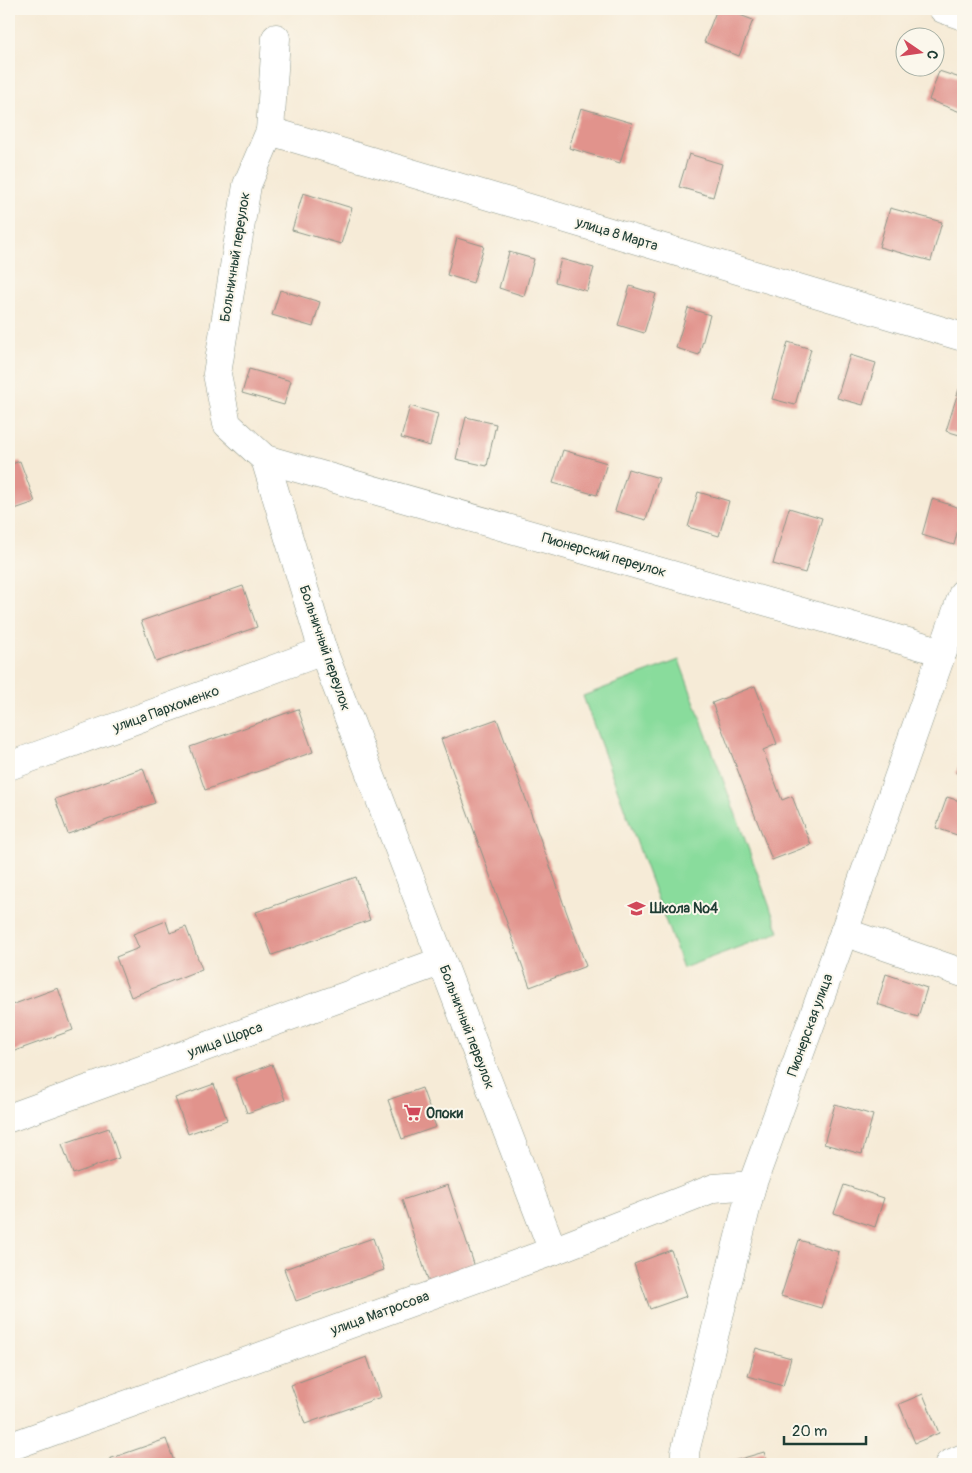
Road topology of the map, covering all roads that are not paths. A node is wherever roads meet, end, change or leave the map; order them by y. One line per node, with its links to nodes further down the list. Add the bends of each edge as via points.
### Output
1 (943, 9): 2 (street)
2 (963, 16)
3 (276, 38): 4 (street, Больничный переулок)
4 (270, 131): 5 (street, улица 8 Марта); 6 (street, Больничный переулок, via 248,185 216,374 227,424)
5 (963, 337)
6 (265, 459): 8 (street, Больничный переулок); 9 (street, Пионерский переулок)
7 (963, 593): 9 (street, Пионерская улица)
8 (323, 651): 10 (street, улица Пархоменко); 12 (street, Больничный переулок)
9 (943, 652): 11 (street, Пионерская улица)
10 (9, 766)
11 (844, 932): 13 (street); 15 (street, Пионерская улица)
12 (442, 962): 14 (street, улица Щорса); 16 (street, Больничный переулок)
13 (963, 973)
14 (9, 1118)
15 (752, 1185): 16 (street, улица Матросова, via 714,1188); 19 (street, Пионерская улица)
16 (553, 1251): 17 (street, улица Матросова)
17 (9, 1447)
18 (963, 1458): 20 (street)
19 (685, 1464)
20 (949, 1464)

